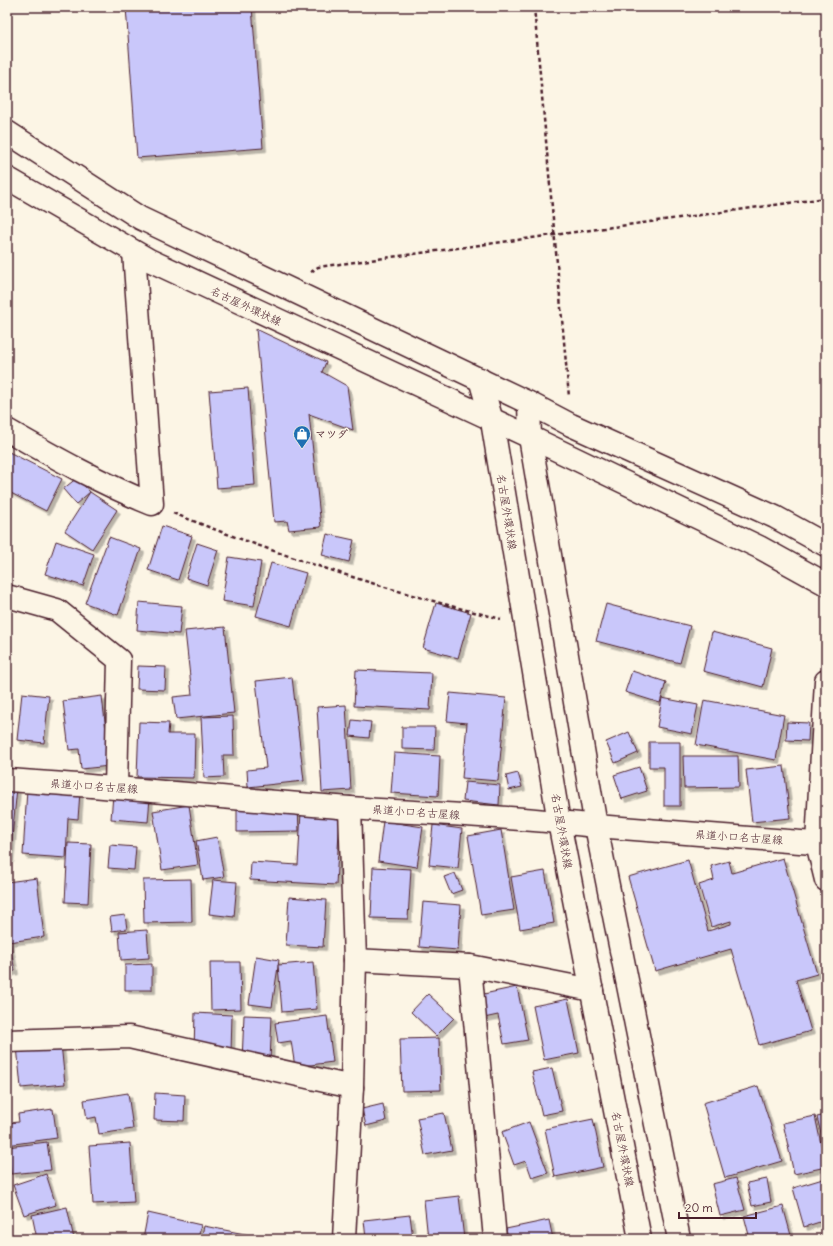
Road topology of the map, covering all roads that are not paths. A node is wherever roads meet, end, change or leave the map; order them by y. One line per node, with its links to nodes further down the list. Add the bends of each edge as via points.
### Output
1 (7, 132): 4 (main road, via 140,218)
2 (7, 178): 3 (main road, 名古屋外環状線)
3 (134, 252): 6 (main road, 名古屋外環状線); 7 (main road, via 152,504 123,493 60,461)
4 (480, 379): 5 (main road); 6 (main road, 名古屋外環状線)
5 (529, 403): 8 (main road); 9 (main road, via 571,425 775,517)
6 (492, 421): 8 (main road, 名古屋外環状線); 16 (main road, 名古屋外環状線)
7 (7, 430)
8 (530, 437): 10 (main road, 名古屋外環状線, via 759,547); 17 (main road)
9 (826, 545)
10 (826, 584)
11 (7, 596): 14 (main road, via 57,610 119,660)
12 (826, 681): 18 (main road)
13 (7, 780): 14 (main road, 県道小口名古屋線)
14 (116, 787): 15 (main road, 県道小口名古屋線)
15 (350, 808): 16 (main road, 県道小口名古屋線); 20 (main road)
16 (559, 822): 17 (main road, 県道小口名古屋線); 22 (main road, 名古屋外環状線)
17 (596, 826): 18 (main road, 県道小口名古屋線); 28 (main road)
18 (822, 843): 19 (main road)
19 (826, 880)
20 (355, 960): 21 (main road); 24 (main road)
21 (470, 966): 22 (main road); 26 (main road)
22 (592, 990): 27 (main road, 名古屋外環状線)
23 (7, 1041): 24 (main road, via 129,1037)
24 (352, 1087): 25 (main road)
25 (344, 1239)
26 (494, 1239)
27 (640, 1239)
28 (679, 1239)

